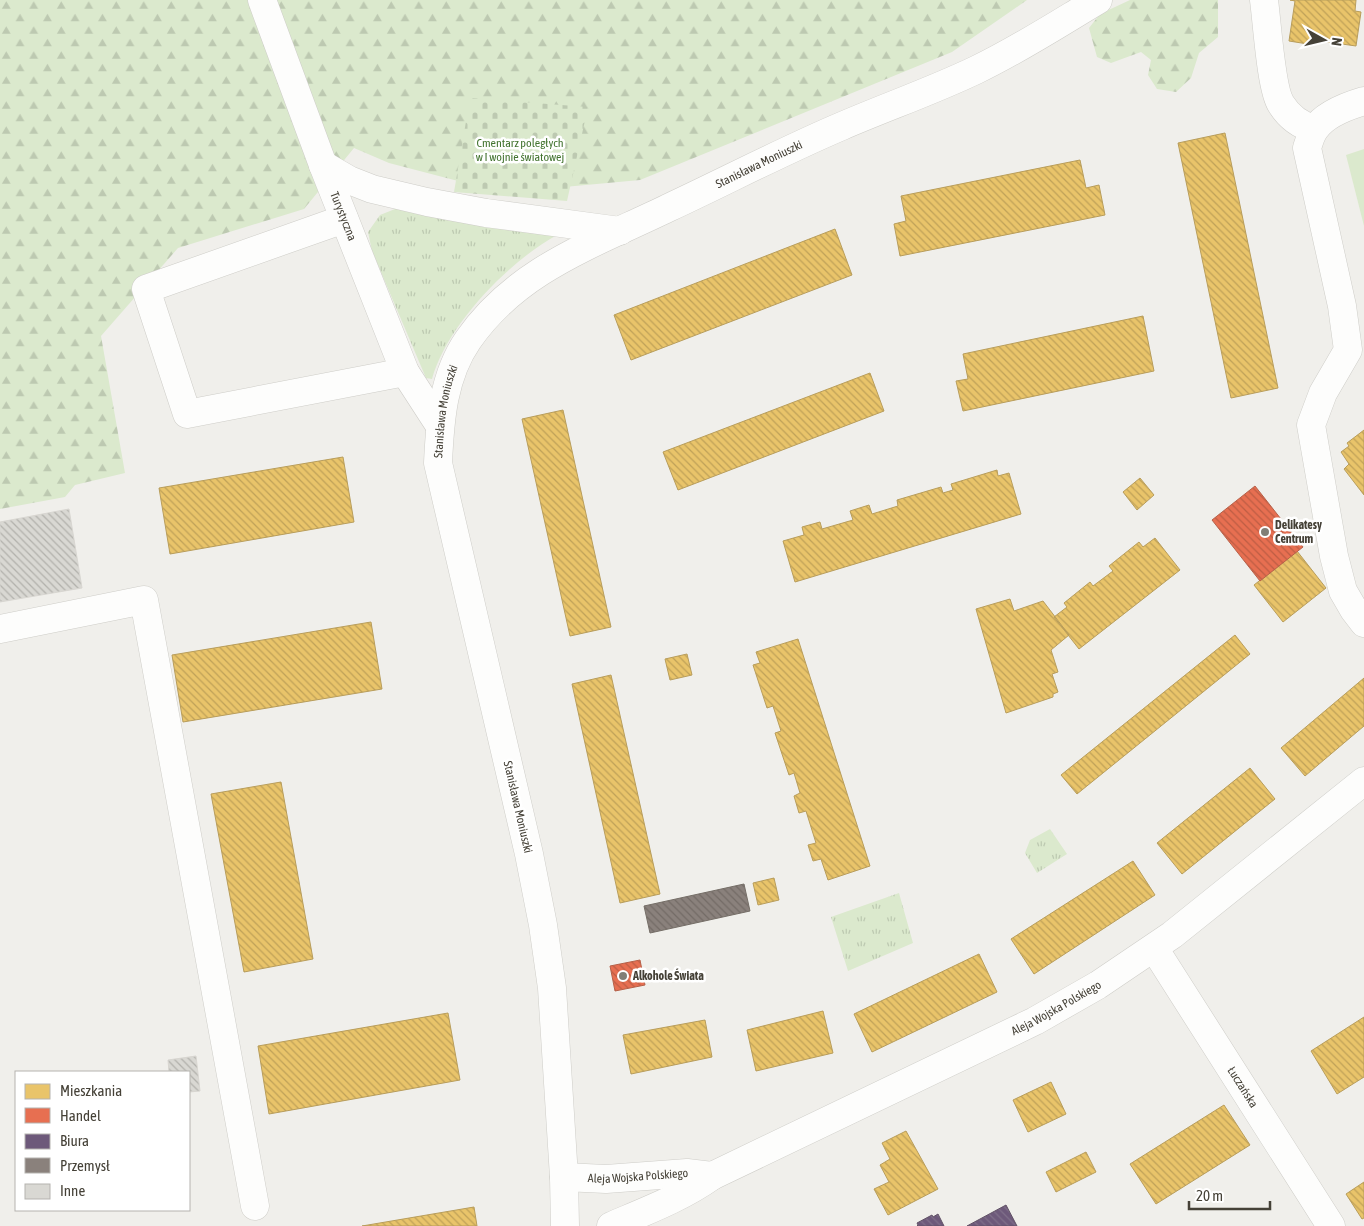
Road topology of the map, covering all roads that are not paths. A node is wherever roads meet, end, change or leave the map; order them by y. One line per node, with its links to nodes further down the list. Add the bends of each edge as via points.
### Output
1 (262, 0): 6 (street, Turystyczna)
2 (1098, 0): 8 (street, Stanisława Moniuszki, via 976,70 840,127)
3 (1264, 0): 5 (street, via 1280,103 1292,118)
4 (1364, 101): 5 (street, via 1340,110)
5 (1314, 129): 11 (street, via 1307,148 1342,306 1348,350 1323,393 1311,425 1336,565 1343,591)
6 (323, 165): 7 (street, Turystyczna); 8 (street, via 372,189 427,202)
7 (344, 219): 9 (street, Turystyczna); 9 (street, via 146,289 187,414)
8 (620, 231): 10 (street, Stanisława Moniuszki, via 576,250 526,280 489,314 468,340 453,367)
9 (405, 372): 10 (street, Turystyczna)
10 (440, 426): 16 (street, Stanisława Moniuszki, via 438,463 543,925 552,988)
11 (1364, 623)
12 (0, 629): 17 (street, via 144,600)
13 (1364, 781): 14 (street, Aleja Wojska Polskiego)
14 (1154, 948): 15 (street, Aleja Wojska Polskiego, via 1035,1021); 20 (street, Łuczańska)
15 (712, 1176): 16 (street, Aleja Wojska Polskiego); 19 (street, Aleja Wojska Polskiego, via 692,1190)
16 (564, 1177): 18 (street, Stanisława Moniuszki)
17 (255, 1206)
18 (565, 1226)
19 (611, 1226)
20 (1331, 1226)

